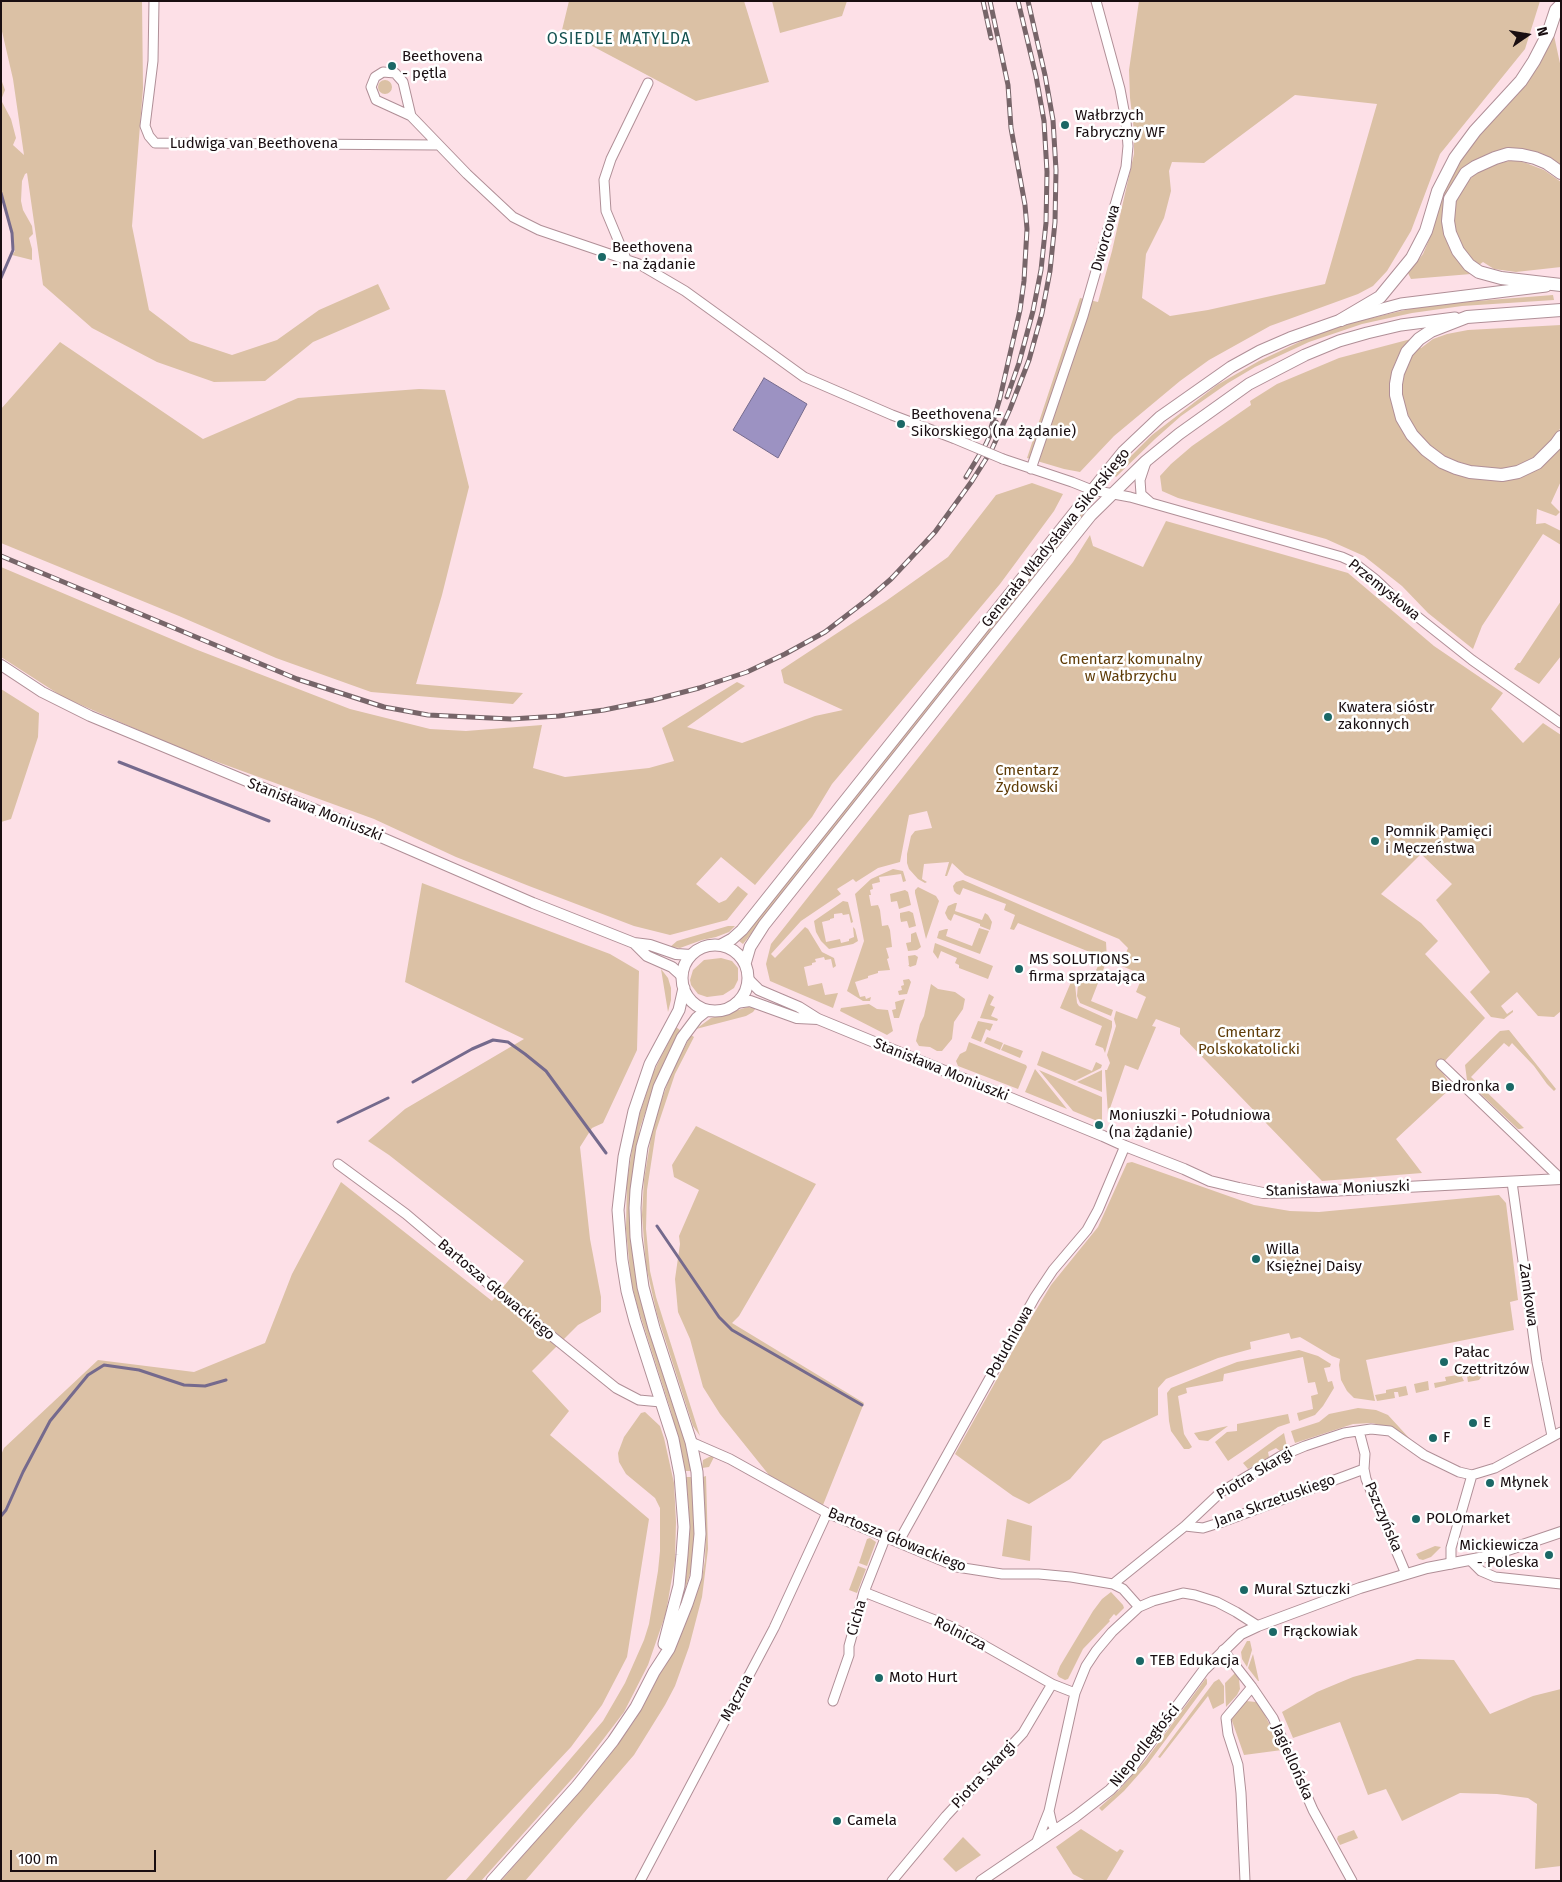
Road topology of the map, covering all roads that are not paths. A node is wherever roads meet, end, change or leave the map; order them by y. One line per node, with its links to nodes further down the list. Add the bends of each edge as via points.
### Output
1 (154, 1): 6 (street, Ludwiga van Beethovena, via 153,61 145,126 155,143)
2 (1096, 1): 15 (street, Dworcowa, via 1126,121 1126,167 1083,316)
3 (1561, 5): 12 (main road, via 1521,81 1455,158 1438,191 1426,232 1412,258 1380,297)
4 (648, 82): 8 (street, via 611,158 604,180 606,211)
5 (411, 116): 5 (street, via 376,100 371,87 375,77 384,72 395,73 403,82); 6 (street)
6 (438, 145): 8 (street, via 513,217 539,230)
7 (1561, 173): 9 (main road, via 1547,163 1522,155 1508,154 1495,158 1466,173 1450,199 1448,221 1458,251 1479,272)
8 (626, 259): 15 (street, bridge, via 685,291 804,377)
9 (1558, 285): 12 (main road, Generała Władysława Sikorskiego, via 1401,304)
10 (1558, 311): 11 (main road, Generała Władysława Sikorskiego)
11 (1467, 317): 13 (main road, via 1419,339 1401,362 1396,395 1402,418 1412,435 1442,462 1470,472 1502,476 1537,463); 14 (main road, Generała Władysława Sikorskiego, via 1400,325 1339,341 1306,355 1249,384)
12 (1341, 320): 16 (main road, Generała Władysława Sikorskiego, via 1290,338 1231,367 1160,417 1123,452)
13 (1561, 437)
14 (1146, 461): 17 (main road, Generała Władysława Sikorskiego); 18 (street, via 1140,480 1141,494)
15 (1031, 469): 16 (street)
16 (1092, 490): 17 (street); 22 (main road, Generała Władysława Sikorskiego, via 742,930)
17 (1114, 493): 18 (street, Przemysłowa); 24 (main road, Generała Władysława Sikorskiego, via 1088,519 764,925 750,947)
18 (1152, 504): 20 (street, Przemysłowa, via 1353,562 1472,660)
19 (1, 665): 21 (street, Stanisława Moniuszki, via 42,692 90,716)
20 (1561, 723)
21 (634, 944): 23 (street, Stanisława Moniuszki); 25 (street, Stanisława Moniuszki, via 647,956 672,967)
22 (721, 945): 23 (main road, via 702,948); 24 (main road, via 733,950)
23 (691, 955): 25 (main road)
24 (745, 964): 26 (main road)
25 (682, 976): 27 (main road)
26 (748, 979): 28 (main road); 30 (street, Stanisława Moniuszki, via 759,990 800,1007)
27 (684, 988): 29 (main road, via 690,1000); 36 (main road, via 678,1010 650,1064 639,1094 629,1130 619,1201 627,1291)
28 (736, 1003): 29 (main road, via 723,1010); 30 (street, Stanisława Moniuszki, via 750,1001 797,1018)
29 (707, 1010): 40 (main road, via 682,1038 659,1087 642,1147 636,1190 636,1237 643,1287)
30 (818, 1019): 32 (street, Stanisława Moniuszki)
31 (1441, 1064): 34 (street)
32 (1125, 1146): 35 (street, Stanisława Moniuszki, via 1210,1181 1263,1193); 47 (street, Południowa, via 1087,1230 1035,1297)
33 (338, 1164): 36 (street, Bartosza Głowackiego, via 406,1214 616,1388 639,1400)
34 (1561, 1179): 35 (street, Stanisława Moniuszki)
35 (1512, 1182): 39 (street, Zamkowa)
36 (661, 1402): 57 (main road, via 678,1461 684,1527 679,1586)
37 (1359, 1430): 41 (street, Pszczyńska, via 1365,1454); 42 (street, Piotra Skargi, via 1390,1431 1424,1455); 44 (street, Piotra Skargi, via 1281,1456 1221,1492)
38 (1561, 1432): 39 (street)
39 (1552, 1436): 42 (street, via 1495,1468)
40 (691, 1442): 43 (street, Bartosza Głowackiego, via 730,1459); 57 (main road, via 700,1508 696,1577 669,1648)
41 (1364, 1469): 44 (street, Jana Skrzetuskiego, via 1222,1522 1203,1528); 50 (street, Pszczyńska)
42 (1472, 1475): 49 (street, via 1451,1548)
43 (827, 1513): 46 (street, Bartosza Głowackiego); 66 (street, Mączna, via 774,1628)
44 (1185, 1526): 51 (street, Piotra Skargi)
45 (1561, 1532): 48 (street, Niepodległości)
46 (886, 1536): 47 (street, Bartosza Głowackiego); 53 (street, Cicha)
47 (898, 1541): 51 (street, Bartosza Głowackiego, via 957,1567)
48 (1470, 1560): 49 (street, Niepodległości); 52 (street, via 1481,1571 1495,1577)
49 (1451, 1564): 50 (street, Niepodległości)
50 (1406, 1574): 55 (street, Niepodległości)
51 (1113, 1584): 54 (street, Bartosza Głowackiego, via 1123,1589)
52 (1561, 1584)
53 (864, 1592): 58 (street, Rolnicza, via 950,1626); 61 (street, Cicha, via 848,1646 849,1655)
54 (1139, 1607): 55 (street, via 1183,1593 1230,1609); 60 (street, via 1096,1651)
55 (1258, 1626): 56 (street, Niepodległości, via 1241,1634)
56 (1223, 1650): 59 (street, Jagiellońska); 63 (street, Niepodległości, via 1204,1670 1132,1767 1099,1799)
57 (654, 1672): 65 (main road, via 613,1741)
58 (1052, 1684): 60 (street); 67 (street, Piotra Skargi, via 1023,1733 946,1816)
59 (1252, 1686): 69 (street, via 1226,1718 1238,1765); 70 (street, Jagiellońska, via 1272,1718 1313,1810)
60 (1075, 1693): 62 (street)
61 (833, 1701)
62 (1049, 1811): 63 (street); 64 (street)
63 (1056, 1830): 64 (street, Niepodległości)
64 (1036, 1844): 68 (street, Niepodległości)
65 (492, 1881)
66 (640, 1881)
67 (892, 1881)
68 (981, 1881)
69 (1245, 1881)
70 (1352, 1881)

